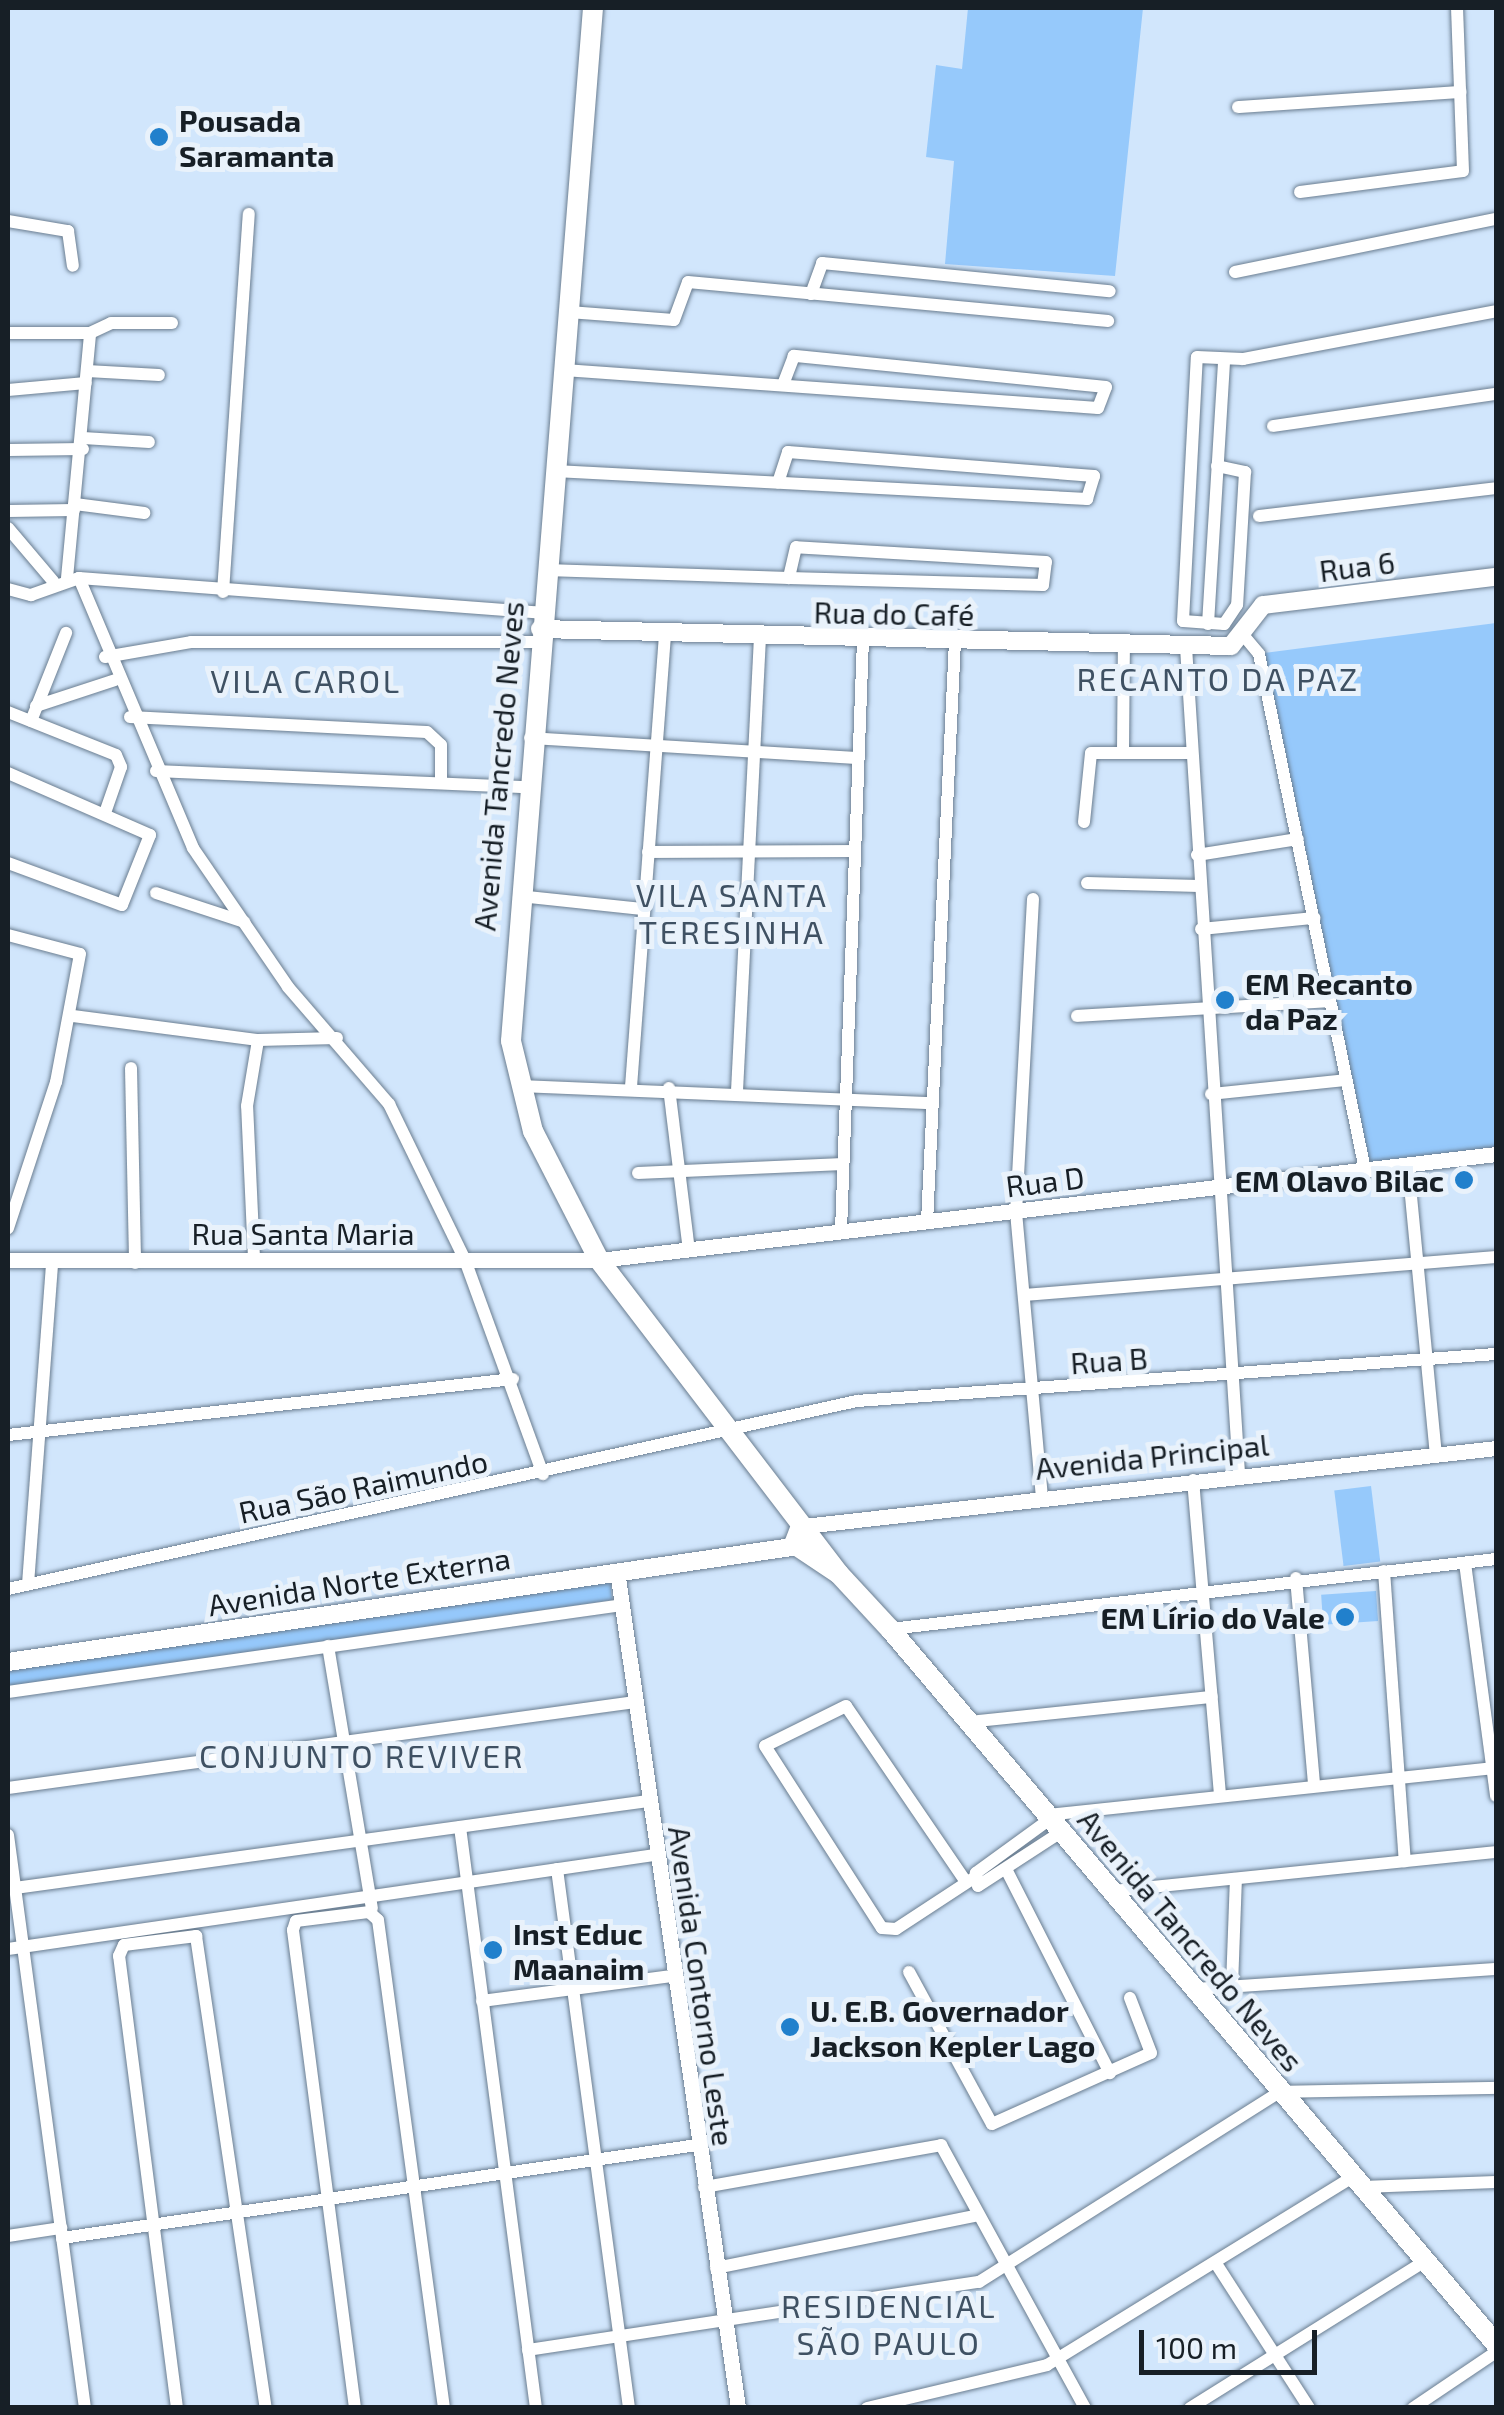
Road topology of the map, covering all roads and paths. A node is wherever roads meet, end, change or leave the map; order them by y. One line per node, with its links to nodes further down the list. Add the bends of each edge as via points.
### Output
1 (594, 8): 14 (main road, Avenida Tancredo Neves)
2 (1457, 8): 3 (street)
3 (1460, 92): 4 (street); 5 (street, via 1461,174)
4 (1238, 107)
5 (1300, 192)
6 (249, 214): 44 (street)
7 (1496, 220): 10 (street)
8 (8, 221): 9 (street, via 68,231)
9 (73, 266)
10 (1235, 272)
11 (1110, 290): 12 (street, via 822,262)
12 (811, 294): 14 (street, via 688,282 670,322); 15 (street)
13 (1496, 311): 19 (street)
14 (569, 312): 20 (main road, Avenida Tancredo Neves)
15 (1108, 321)
16 (172, 324): 18 (street, via 111,323)
17 (8, 333): 18 (street)
18 (90, 333): 22 (street)
19 (1228, 359): 30 (street); 45 (street, via 1195,360 1179,615)
20 (564, 370): 23 (street); 31 (main road, Avenida Tancredo Neves)
21 (158, 375): 22 (street)
22 (86, 377): 24 (street); 28 (street)
23 (782, 385): 23 (street, via 1098,408 1106,387 794,356)
24 (8, 390)
25 (1496, 394): 26 (street)
26 (1273, 426)
27 (149, 442): 28 (street)
28 (83, 444): 29 (street); 34 (street)
29 (8, 450)
30 (1217, 466): 45 (street); 45 (street, via 1245,472 1238,586 1227,623)
31 (555, 471): 32 (street); 39 (main road, Avenida Tancredo Neves)
32 (778, 482): 32 (street, via 1087,499 1094,476 788,452)
33 (1496, 488): 37 (street)
34 (74, 507): 35 (street); 36 (street); 42 (street)
35 (8, 510)
36 (144, 513)
37 (1258, 516)
38 (8, 528): 42 (street)
39 (546, 570): 41 (street); 46 (main road, Avenida Tancredo Neves)
40 (1496, 576): 49 (main road, Rua 6, via 1263,605)
41 (789, 578): 41 (street, via 1043,586 1046,562 796,548)
42 (66, 579): 43 (street, via 31,595); 44 (street); 55 (street)
43 (8, 589)
44 (223, 592): 46 (street)
45 (1208, 624)
46 (540, 628): 48 (main road, Rua do Café); 55 (street, via 191,642); 61 (main road, Avenida Tancredo Neves)
47 (66, 634): 57 (street)
48 (665, 636): 50 (main road, Rua do Café); 62 (street)
49 (1244, 636): 54 (main road, Rua do Café, via 1231,646); 73 (street, via 1259,654)
50 (760, 638): 51 (main road, Rua do Café); 64 (street)
51 (863, 640): 52 (main road, Rua do Café); 66 (street)
52 (955, 642): 53 (main road, Rua do Café); 103 (street)
53 (1124, 646): 54 (main road, Rua do Café); 63 (street)
54 (1186, 647): 65 (street)
55 (105, 657): 56 (street)
56 (114, 680): 57 (street); 59 (street)
57 (36, 706): 60 (street)
58 (8, 712): 60 (street)
59 (130, 717): 67 (street); 69 (street, via 427,732 441,745)
60 (30, 721): 71 (street, via 119,759)
61 (530, 738): 62 (street); 70 (main road, Avenida Tancredo Neves)
62 (656, 747): 64 (street); 76 (street)
63 (1123, 751): 65 (street); 72 (street, via 1092,753)
64 (754, 753): 66 (street); 74 (street)
65 (1192, 753): 77 (street)
66 (858, 758): 75 (street)
67 (156, 770): 69 (street); 86 (street)
68 (8, 774): 71 (street)
69 (441, 783): 70 (street)
70 (527, 787): 82 (main road, Avenida Tancredo Neves)
71 (105, 812): 78 (street, via 150,834 122,905)
72 (1084, 822)
73 (1298, 838): 77 (street); 85 (street)
74 (749, 851): 75 (street); 76 (street); 100 (street)
75 (855, 851): 102 (street)
76 (648, 852): 84 (street)
77 (1198, 855): 80 (street)
78 (8, 863)
79 (1087, 883): 80 (street)
80 (1199, 886): 87 (street)
81 (156, 892): 86 (street)
82 (517, 896): 84 (street); 97 (main road, Avenida Tancredo Neves, via 510,1021)
83 (1033, 899): 111 (street)
84 (643, 908): 98 (street)
85 (1314, 918): 87 (street); 89 (street)
86 (244, 922): 93 (street)
87 (1201, 930): 90 (street)
88 (8, 935): 91 (street, via 80,954)
89 (1330, 1001): 90 (street); 96 (street)
90 (1208, 1010): 92 (street); 101 (street)
91 (73, 1016): 94 (street); 113 (street)
92 (1078, 1016)
93 (337, 1038): 94 (street); 119 (street, via 389,1104)
94 (258, 1040): 117 (street, via 247,1106)
95 (130, 1068): 122 (street)
96 (1346, 1080): 101 (street); 108 (street)
97 (520, 1086): 98 (street); 120 (main road, Avenida Tancredo Neves, via 557,1186)
98 (631, 1087): 99 (street)
99 (668, 1088): 100 (street); 107 (street)
100 (737, 1091): 102 (street)
101 (1211, 1094): 110 (street)
102 (846, 1098): 103 (street); 105 (street)
103 (932, 1103): 112 (street)
104 (1496, 1154): 106 (street, Rua D)
105 (844, 1164): 107 (street); 114 (street)
106 (1408, 1165): 108 (street, Rua D); 123 (street)
107 (679, 1170): 109 (street); 115 (street)
108 (1366, 1170): 110 (street, Rua D)
109 (638, 1172)
110 (1216, 1188): 111 (street, Rua D); 124 (street)
111 (1016, 1212): 112 (street, Rua D); 125 (street)
112 (927, 1222): 114 (street, Rua D)
113 (8, 1228)
114 (841, 1231): 115 (street, Rua D)
115 (689, 1250): 120 (street, Rua D)
116 (1496, 1257): 123 (street)
117 (254, 1258): 119 (street, Rua Santa Maria); 122 (street, Rua Santa Maria)
118 (8, 1260): 121 (street, Rua Santa Maria)
119 (465, 1260): 120 (street, Rua Santa Maria); 129 (street)
120 (599, 1260): 133 (main road, Avenida Tancredo Neves)
121 (52, 1262): 122 (street, Rua Santa Maria); 131 (street)
122 (136, 1263)
123 (1418, 1264): 124 (street); 127 (street)
124 (1223, 1281): 125 (street); 128 (street)
125 (1024, 1295): 130 (street)
126 (1496, 1354): 127 (street, Rua B)
127 (1426, 1358): 128 (street, Rua B); 135 (street)
128 (1231, 1377): 130 (street, Rua B); 137 (street)
129 (513, 1379): 131 (street); 136 (street)
130 (1030, 1390): 133 (street, Rua B, via 857,1401); 139 (street)
131 (38, 1432): 132 (street); 146 (street)
132 (8, 1434)
133 (728, 1434): 136 (street, Rua São Raimundo); 140 (main road, Avenida Tancredo Neves)
134 (1496, 1448): 135 (street, Avenida Principal)
135 (1436, 1454): 137 (street, Avenida Principal)
136 (543, 1474): 146 (street, Rua São Raimundo)
137 (1238, 1474): 138 (street, Avenida Principal)
138 (1193, 1480): 139 (street, Avenida Principal); 148 (street)
139 (1042, 1495): 140 (street, Avenida Principal)
140 (802, 1537): 143 (main road, Avenida Norte Externa, via 720,1558); 150 (main road, Avenida Tancredo Neves)
141 (1496, 1559): 142 (street)
142 (1465, 1562): 144 (street); 158 (street)
143 (618, 1571): 149 (street, Avenida Contorno Leste); 152 (main road, Avenida Norte Externa)
144 (1384, 1571): 145 (street); 159 (street)
145 (1296, 1578): 148 (street); 160 (street)
146 (28, 1584): 147 (street, Rua São Raimundo)
147 (8, 1588)
148 (1202, 1589): 150 (street); 154 (street)
149 (622, 1604): 151 (street, Avenida Norte Externa); 155 (street, Avenida Contorno Leste)
150 (890, 1629): 156 (main road, Avenida Tancredo Neves)
151 (328, 1646): 153 (street, Avenida Norte Externa); 157 (street)
152 (8, 1662)
153 (8, 1692)
154 (1212, 1698): 156 (street); 162 (street)
155 (635, 1702): 157 (street); 164 (street, Avenida Contorno Leste)
156 (968, 1722): 165 (main road, Avenida Tancredo Neves)
157 (342, 1742): 161 (street); 168 (street)
158 (1495, 1768): 159 (street); 163 (street)
159 (1400, 1778): 160 (street); 171 (street)
160 (1314, 1785): 162 (street)
161 (8, 1788)
162 (1220, 1794): 165 (street)
163 (1496, 1796)
164 (648, 1801): 166 (street); 170 (street, Avenida Contorno Leste)
165 (1053, 1822): 173 (street); 174 (street); 178 (main road, Avenida Tancredo Neves)
166 (460, 1827): 168 (street); 176 (street)
167 (8, 1835): 177 (street)
168 (356, 1841): 177 (street); 179 (street)
169 (1496, 1852): 171 (street)
170 (655, 1855): 172 (street); 186 (street, Avenida Contorno Leste)
171 (1406, 1861): 175 (street)
172 (557, 1869): 176 (street); 188 (street)
173 (1007, 1871): 174 (street, via 985,1887); 192 (street)
174 (969, 1879): 174 (street, via 896,1929 882,1928 764,1746 846,1706)
175 (1236, 1879): 178 (street); 187 (street)
176 (466, 1882): 179 (street); 191 (street)
177 (15, 1888): 182 (street)
178 (1112, 1892): 189 (main road, Avenida Tancredo Neves)
179 (368, 1901): 180 (street); 181 (street)
180 (376, 1914): 201 (street); 202 (street, via 296,1921 293,1930)
181 (159, 1935): 182 (street); 204 (street, via 204,1942); 205 (street, via 124,1945 118,1956)
182 (22, 1947): 183 (street); 206 (street)
183 (8, 1949)
184 (1496, 1969): 187 (street)
185 (909, 1972): 192 (street, via 987,2124)
186 (671, 1976): 188 (street); 195 (street, Avenida Contorno Leste)
187 (1232, 1986): 189 (street)
188 (572, 1989): 191 (street); 196 (street)
189 (1194, 1989): 194 (main road, Avenida Tancredo Neves)
190 (1130, 1998): 192 (street, via 1152,2053)
191 (482, 2002): 197 (street)
192 (1110, 2073)
193 (1496, 2088): 194 (street)
194 (1280, 2092): 198 (main road, Avenida Tancredo Neves); 211 (street)
195 (697, 2146): 196 (street); 200 (street, Avenida Contorno Leste)
196 (596, 2163): 197 (street); 213 (street)
197 (505, 2178): 201 (street); 215 (street)
198 (1357, 2182): 199 (street); 208 (main road, Avenida Tancredo Neves); 209 (street)
199 (1496, 2182)
200 (704, 2187): 203 (street, via 926,2144 945,2148); 210 (street, Avenida Contorno Leste)
201 (414, 2191): 202 (street); 223 (street)
202 (328, 2203): 204 (street); 222 (street)
203 (978, 2215): 210 (street); 211 (street)
204 (240, 2216): 205 (street); 221 (street)
205 (154, 2226): 206 (street); 220 (street)
206 (61, 2233): 207 (street); 219 (street)
207 (8, 2236)
208 (1425, 2261): 214 (main road, Avenida Tancredo Neves); 217 (street)
209 (1217, 2266): 217 (street); 218 (street)
210 (716, 2268): 212 (street, Avenida Contorno Leste)
211 (1009, 2270): 212 (street, via 955,2288); 218 (street)
212 (724, 2323): 213 (street); 226 (street, Avenida Contorno Leste)
213 (620, 2337): 215 (street); 225 (street)
214 (1496, 2344)
215 (528, 2350): 224 (street)
216 (1496, 2352): 231 (street)
217 (1276, 2356): 229 (street); 230 (street)
218 (1058, 2359): 227 (street); 228 (street)
219 (85, 2408)
220 (178, 2408)
221 (266, 2408)
222 (356, 2408)
223 (444, 2408)
224 (536, 2408)
225 (629, 2408)
226 (738, 2408)
227 (866, 2408)
228 (1085, 2408)
229 (1190, 2408)
230 (1309, 2408)
231 (1413, 2408)

